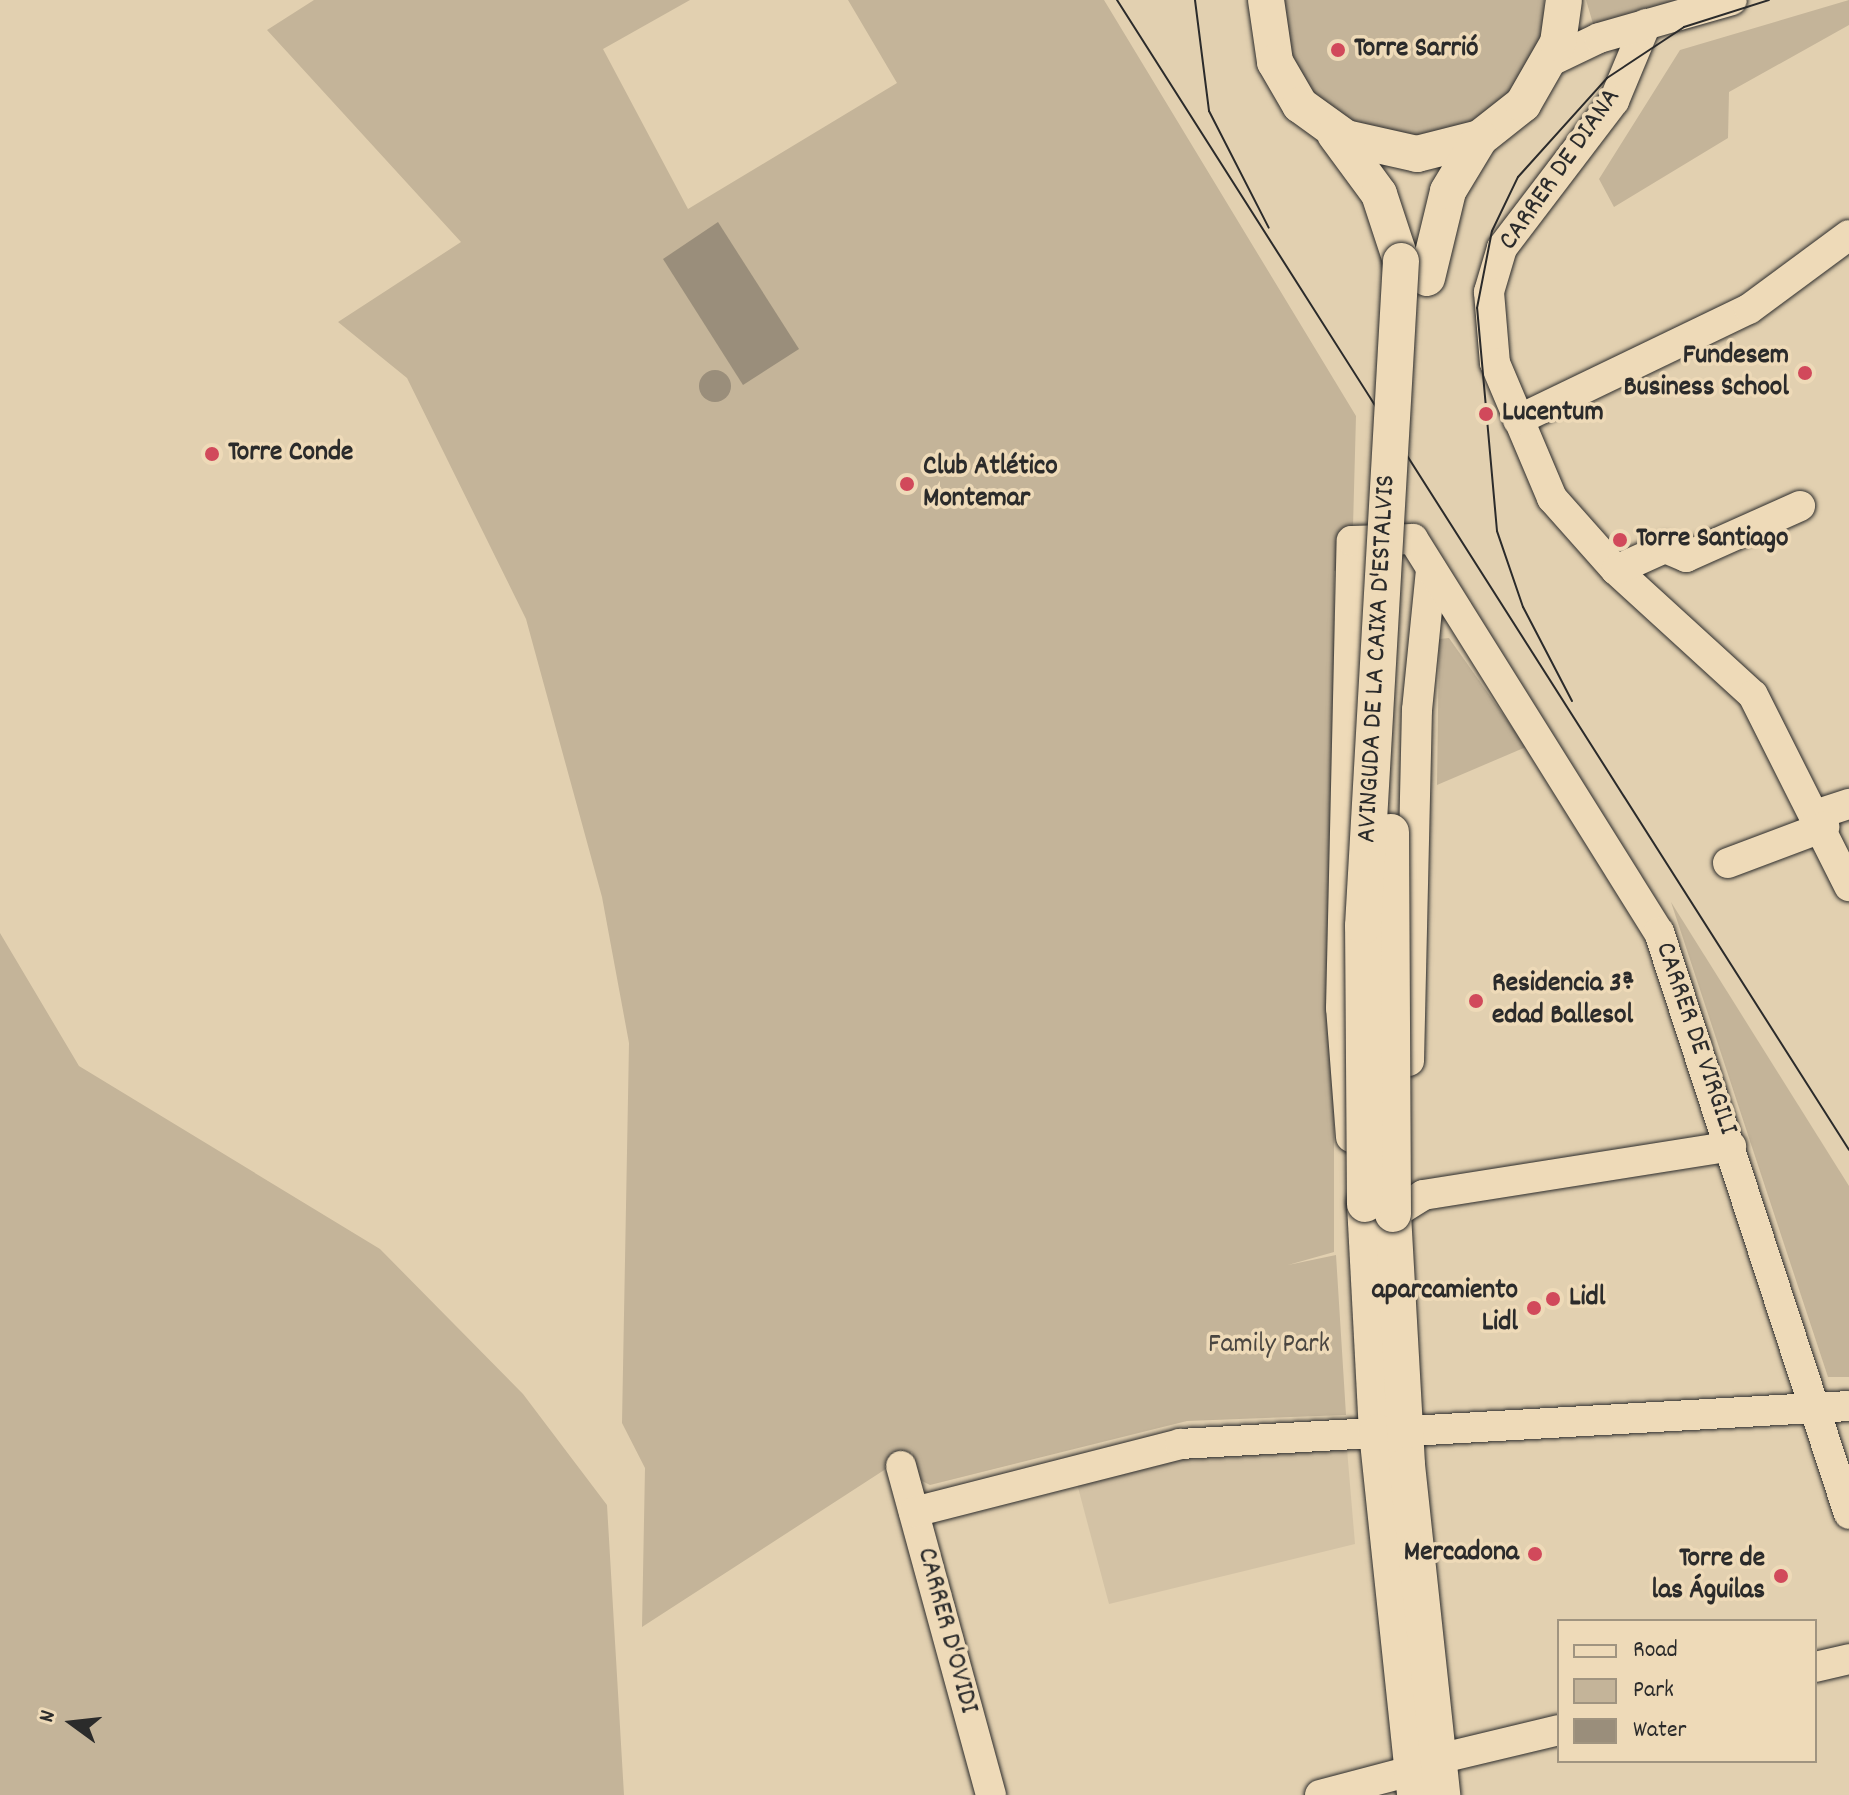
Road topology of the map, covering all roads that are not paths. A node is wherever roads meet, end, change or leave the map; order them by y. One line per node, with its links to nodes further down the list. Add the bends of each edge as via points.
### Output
1 (1266, 0): 6 (main road, AVINGUDA DE LA CAIXA D'ESTALVIS, via 1268,37 1285,83)
2 (1564, 0): 5 (main road)
3 (1732, 0): 4 (street)
4 (1646, 24): 5 (street); 10 (street, CARRER DE DIANA, via 1614,101 1502,248 1489,292 1495,363)
5 (1549, 62): 7 (main road, via 1523,104)
6 (1334, 133): 7 (main road, via 1417,154); 9 (main road, AVINGUDA DE LA CAIXA D'ESTALVIS, via 1379,194)
7 (1480, 138): 9 (main road, AVINGUDA DE LA CAIXA D'ESTALVIS, via 1448,191)
8 (1849, 235): 10 (street, via 1749,309)
9 (1414, 269): 20 (main road, AVINGUDA DE LA CAIXA D'ESTALVIS, bridge, via 1363,926)
10 (1518, 420): 13 (street, CARRER DE DIANA, via 1552,498)
11 (1800, 506): 13 (street, via 1686,557 1665,548)
12 (1352, 552): 14 (street, CARRER DE VIRGILI, via 1413,539 1431,569); 20 (street, AVINGUDA DE LA CAIXA D'ESTALVIS, via 1341,1008 1349,1123)
13 (1616, 570): 16 (street, CARRER DE DIANA, via 1753,695)
14 (1439, 608): 19 (street, CARRER DE VIRGILI, via 1659,932); 20 (street, AVINGUDA DE LA CAIXA D'ESTALVIS, via 1409,1082)
15 (1849, 804): 16 (street)
16 (1821, 820): 17 (street); 18 (street, CARRER DE DIANA)
17 (1728, 863)
18 (1849, 886)
19 (1731, 1146): 20 (street, via 1423,1195); 22 (street, CARRER DE VIRGILI)
20 (1379, 1209): 23 (main road, AVINGUDA DE LA CAIXA D'ESTALVIS)
21 (1849, 1406): 22 (street)
22 (1815, 1408): 23 (street); 26 (street, CARRER DE VIRGILI)
23 (1391, 1431): 25 (street, via 1180,1444); 30 (main road, AVINGUDA DE LA CAIXA D'ESTALVIS)
24 (901, 1466): 25 (street, CARRER D'OVIDI)
25 (914, 1512): 31 (street, CARRER D'OVIDI)
26 (1849, 1514)
27 (1849, 1659): 28 (street)
28 (1817, 1667)
29 (1557, 1731): 30 (street)
30 (1421, 1775): 32 (street); 33 (main road, AVINGUDA DE LA CAIXA D'ESTALVIS)
31 (991, 1795)
32 (1320, 1795)
33 (1442, 1795)

